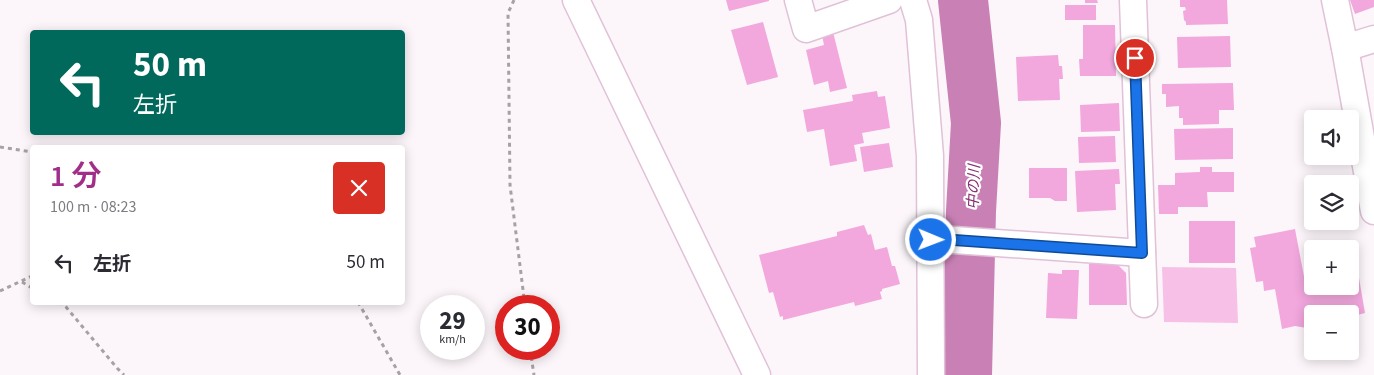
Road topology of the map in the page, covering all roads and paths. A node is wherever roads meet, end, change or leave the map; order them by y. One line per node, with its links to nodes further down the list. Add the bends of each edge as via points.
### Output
1 (514, 0): 19 (path, via 508,13 510,184)
2 (576, 0): 28 (street)
3 (798, 0): 4 (street, via 806,30)
4 (889, 0)
5 (913, 0): 13 (street, via 919,20 930,156)
6 (1133, 0): 14 (street)
7 (1335, 0): 9 (street)
8 (1374, 39): 9 (street)
9 (1346, 48): 12 (street)
10 (0, 147): 11 (path)
11 (30, 152)
12 (1374, 212)
13 (942, 240): 14 (street); 24 (street)
14 (1142, 253): 20 (street)
15 (30, 277): 16 (path)
16 (21, 281): 17 (path); 18 (path)
17 (30, 287)
18 (0, 291)
19 (524, 295)
20 (1144, 304)
21 (63, 305): 25 (path)
22 (360, 305): 26 (path)
23 (532, 360): 27 (path)
24 (930, 373)
25 (124, 375)
26 (400, 375)
27 (534, 375)
28 (757, 375)

